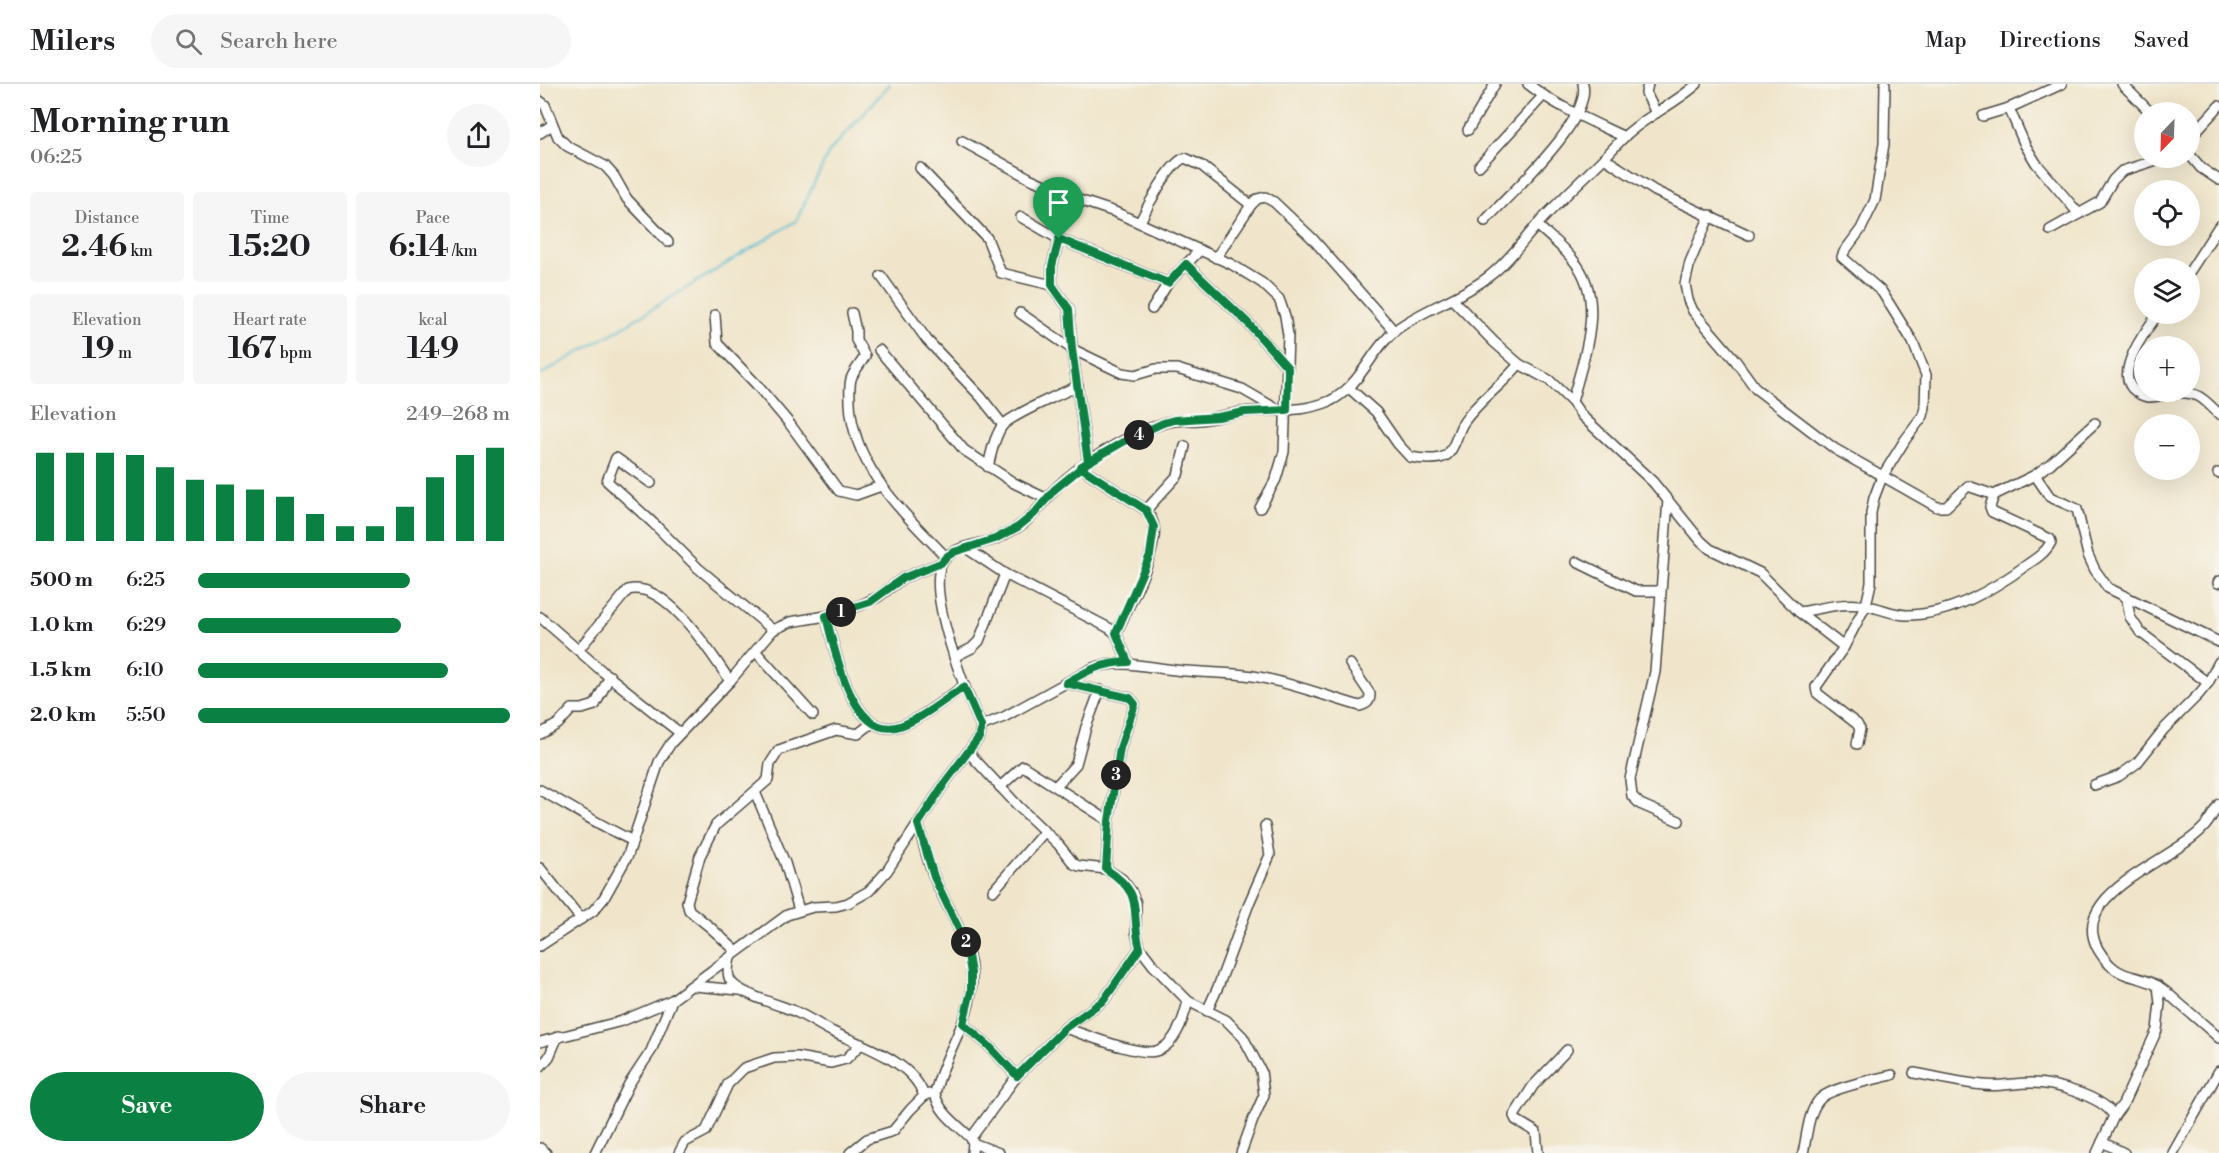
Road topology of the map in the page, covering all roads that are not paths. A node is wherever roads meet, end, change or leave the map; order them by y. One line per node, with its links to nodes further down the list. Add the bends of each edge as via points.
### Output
1 (1496, 84): 19 (street)
2 (1528, 84): 9 (street)
3 (1583, 84): 15 (street)
4 (1648, 84): 14 (street, via 1646,93)
5 (1697, 84): 14 (street)
6 (1885, 84): 70 (street, via 1884,144 1875,200 1842,257 1882,292 1913,342 1926,375 1923,416)
7 (2062, 84): 13 (street)
8 (2122, 84): 11 (street)
9 (1543, 96): 15 (street); 24 (street)
10 (540, 101): 17 (street)
11 (2140, 102)
12 (2219, 106): 18 (street)
13 (2009, 108): 16 (street); 30 (street, via 2036,163)
14 (1656, 113): 21 (street)
15 (1578, 115): 21 (street); 33 (street, via 1556,146)
16 (1983, 116)
17 (552, 125): 20 (street); 40 (street, via 567,146 604,166 614,176 627,200)
18 (2200, 127)
19 (1468, 130)
20 (540, 133)
21 (1624, 136): 23 (street)
22 (962, 141): 34 (street, via 1029,178)
23 (1604, 158): 31 (street, via 1655,191); 35 (street)
24 (1479, 166)
25 (2134, 167): 30 (street, via 2122,171 2100,202)
26 (2200, 167): 28 (street)
27 (920, 168): 47 (street, via 987,238 1001,273)
28 (2219, 180)
29 (1251, 205): 34 (street, via 1202,166 1185,158 1173,167); 42 (street); 54 (street, via 1261,197 1274,202 1312,238)
30 (2079, 214): 37 (street)
31 (1710, 215): 38 (street); 70 (street, via 1685,284 1693,311 1756,388 1834,449)
32 (1021, 218): 39 (street)
33 (1485, 221)
34 (1140, 222): 41 (street)
35 (1537, 225): 48 (street, via 1489,277); 61 (street, via 1575,262 1592,303)
36 (2219, 226): 43 (street)
37 (2050, 230)
38 (1749, 235)
39 (1059, 239): 46 (street); 47 (street)
40 (668, 242)
41 (1200, 250): 42 (street); 44 (street)
42 (1216, 258): 58 (street, via 1262,284 1279,299 1288,335)
43 (2198, 258)
44 (1186, 264): 46 (street); 58 (street)
45 (882, 276): 65 (street, via 927,340)
46 (1168, 283): 49 (street)
47 (1052, 285): 55 (street, via 1069,309)
48 (1452, 299): 54 (street); 57 (street)
49 (1152, 309)
50 (852, 313): 72 (street, via 855,340 865,356 851,380 851,415 862,453)
51 (1020, 313): 55 (street)
52 (715, 315): 72 (street, via 717,343 782,415 838,491 856,495)
53 (2150, 324): 63 (street, via 2132,352 2129,385 2147,397 2172,393 2198,396)
54 (1394, 331): 60 (street)
55 (1072, 349): 59 (street); 62 (street, via 1128,374 1171,369 1233,386)
56 (879, 351): 68 (street, via 964,450)
57 (1519, 364): 60 (street, via 1468,415 1450,451 1442,457 1410,457 1384,420); 61 (street, via 1550,380)
58 (1288, 368): 62 (street)
59 (1078, 386): 65 (street); 67 (street)
60 (1349, 388): 62 (street, via 1326,402)
61 (1572, 402): 75 (street)
62 (1283, 411): 67 (street, via 1174,420); 76 (street, via 1282,463)
63 (2219, 414)
64 (2095, 423): 69 (street)
65 (1003, 425): 68 (street)
66 (1185, 446): 77 (street, via 1178,475)
67 (1084, 465): 74 (street); 77 (street)
68 (988, 467): 74 (street)
69 (2035, 475): 73 (street); 83 (street, via 2050,497 2077,509 2095,570 2108,588)
70 (1882, 477): 73 (street, via 1940,508 1968,486); 84 (street, via 1871,513 1871,583)
71 (651, 483): 88 (street, via 616,458 607,481 698,568)
72 (881, 486): 79 (street)
73 (1994, 495): 84 (street, via 1992,512 2050,539 2046,550 2006,581 1948,608 1908,615)
74 (1047, 500): 78 (street, via 1018,527)
75 (1668, 500): 82 (street); 85 (street, via 1710,549 1760,573)
76 (1260, 508)
77 (1146, 510): 89 (street, via 1154,527 1150,555)
78 (966, 548): 79 (street); 81 (street)
79 (944, 560): 86 (street, via 903,578 870,602); 94 (street, via 937,578 938,592)
80 (1577, 562): 82 (street, via 1636,591)
81 (1005, 574): 89 (street); 94 (street, via 979,641)
82 (1660, 591): 118 (street, via 1654,681 1630,779 1632,796 1640,804)
83 (2127, 600): 90 (street); 99 (street, via 2130,618 2140,632)
84 (1866, 605): 85 (street); 91 (street)
85 (1799, 612): 91 (street)
86 (826, 616): 88 (street, via 790,622); 105 (street, via 848,688 864,717)
87 (540, 617): 92 (street)
88 (773, 630): 93 (street)
89 (1116, 633): 95 (street)
90 (2219, 642)
91 (1844, 647): 109 (street, via 1815,691 1857,724)
92 (579, 649): 98 (street); 100 (street, via 628,590 634,588 658,597 684,618)
93 (756, 652): 100 (street); 104 (street)
94 (954, 657): 102 (street)
95 (1128, 662): 97 (street, via 1255,676 1366,705 1370,694); 101 (street, via 1093,668)
96 (2219, 662): 99 (street)
97 (1350, 664)
98 (609, 676): 107 (street); 108 (street, via 595,705 572,709 558,724)
99 (2213, 679): 111 (street, via 2137,763 2119,776)
100 (730, 681): 107 (street)
101 (1066, 683): 103 (street); 106 (street)
102 (964, 687): 105 (street, via 897,727); 106 (street)
103 (1100, 690): 112 (street, via 1076,764); 117 (street, via 1130,698 1136,707 1120,748)
104 (813, 715)
105 (872, 723): 115 (street, via 858,734 836,730 779,750 770,764 768,780)
106 (981, 726): 110 (street, via 980,736)
107 (680, 733): 122 (street, via 659,762)
108 (540, 734)
109 (1857, 744)
110 (968, 752): 113 (street); 119 (street)
111 (2094, 785)
112 (1056, 786): 113 (street, via 1021,766); 117 (street)
113 (1000, 787): 121 (street)
114 (540, 790): 122 (street)
115 (755, 792): 126 (street); 130 (street, via 716,825 700,856 687,902 688,910 711,928)
116 (2219, 804): 132 (street, via 2205,827 2117,888 2094,918 2092,937 2111,965)
117 (1109, 821): 124 (street)
118 (1679, 821)
119 (918, 824): 126 (street, via 869,891 836,906); 137 (street, via 934,877 966,944 971,991)
120 (1265, 825): 136 (street, via 1270,855)
121 (1045, 831): 124 (street, via 1076,865); 125 (street)
122 (633, 841): 127 (street, via 604,898)
123 (540, 868): 127 (street)
124 (1106, 869): 129 (street, via 1122,879 1131,891 1136,903)
125 (993, 891)
126 (800, 910): 130 (street, via 787,915)
127 (581, 919): 128 (street)
128 (540, 946)
129 (1140, 948): 135 (street); 138 (street, via 1104,1000)
130 (733, 955): 131 (street); 133 (street, via 728,974)
131 (694, 986): 133 (street); 134 (street)
132 (2158, 986): 140 (street); 151 (street, via 2157,1030)
133 (741, 990): 142 (street, via 795,1011)
134 (672, 1000): 139 (street, via 615,1023); 155 (street, via 651,1051 629,1084)
135 (1188, 1001): 136 (street); 138 (street, via 1178,1030 1155,1052 1128,1048)
136 (1207, 1011): 160 (street, via 1236,1028 1261,1071 1264,1095)
137 (963, 1024): 148 (street); 149 (street)
138 (1065, 1028): 148 (street)
139 (558, 1036): 141 (street); 144 (street)
140 (2219, 1038)
141 (541, 1039)
142 (861, 1044): 150 (street, via 914,1077); 157 (street, via 846,1059 831,1063 797,1057 774,1058 744,1068 728,1084 706,1131 685,1142)
143 (1567, 1050): 161 (street, via 1533,1086 1514,1116 1536,1132)
144 (540, 1067)
145 (2219, 1071): 165 (street)
146 (1914, 1073): 151 (street, via 1986,1086 2049,1085 2092,1099)
147 (1892, 1075): 162 (street, via 1828,1092 1819,1099)
148 (1017, 1076): 153 (street)
149 (935, 1094): 150 (street); 153 (street, via 937,1104)
150 (924, 1096): 158 (street, via 893,1131 867,1139)
151 (2114, 1116): 152 (street)
152 (2102, 1142): 163 (street); 164 (street)
153 (972, 1145): 159 (street)
154 (540, 1148): 156 (street)
155 (596, 1152)
156 (546, 1153)
157 (679, 1153)
158 (849, 1153)
159 (999, 1153)
160 (1241, 1153)
161 (1538, 1153)
162 (1803, 1153)
163 (2097, 1153)
164 (2124, 1153)
165 (2173, 1153)

